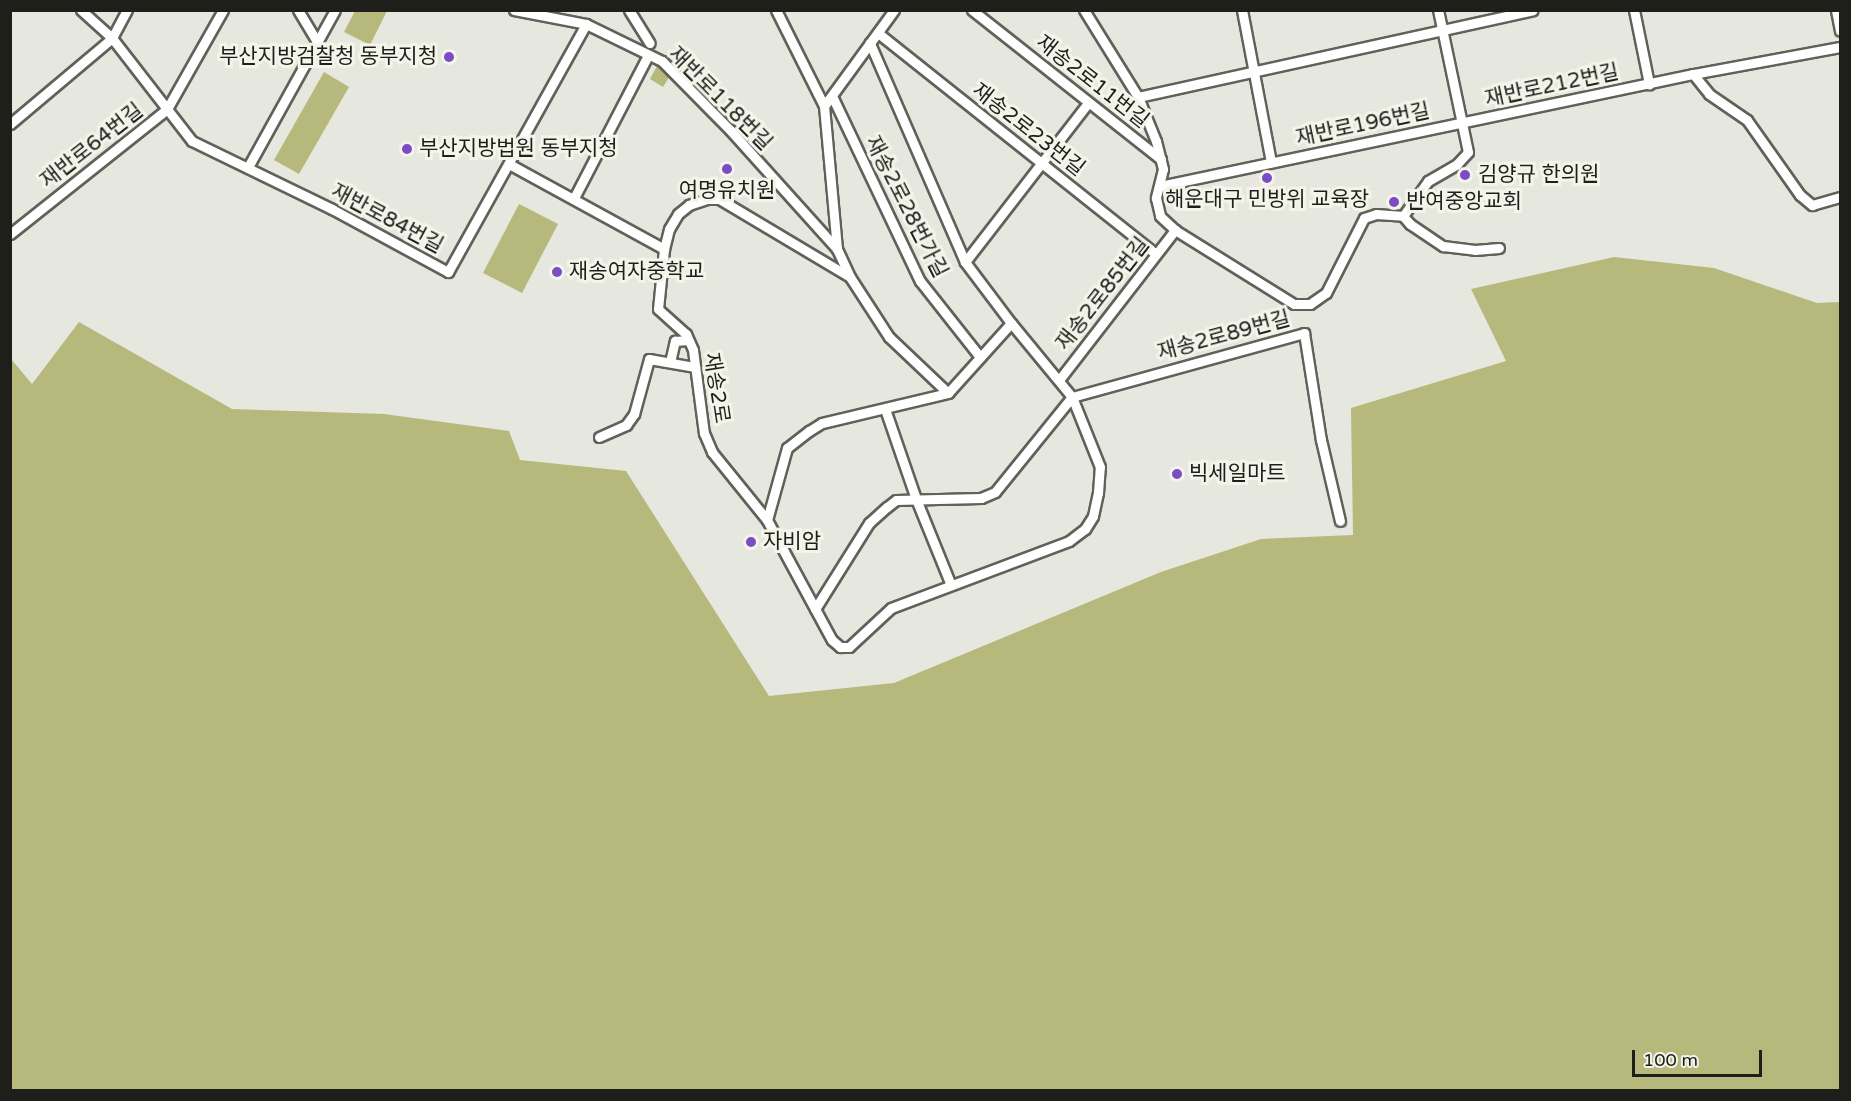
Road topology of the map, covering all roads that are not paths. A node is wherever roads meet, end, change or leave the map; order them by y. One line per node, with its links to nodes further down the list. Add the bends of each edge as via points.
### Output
1 (81, 10): 21 (street, 재반로84번길)
2 (127, 10): 21 (street)
3 (223, 10): 34 (street)
4 (298, 10): 22 (street)
5 (335, 10): 22 (street)
6 (629, 10): 23 (street)
7 (776, 10): 33 (street)
8 (894, 10): 20 (street)
9 (972, 10): 32 (street, 재송2로11번길)
10 (1084, 10): 31 (street)
11 (1242, 10): 27 (street, 재반로196번길)
12 (1438, 10): 18 (street, 재반로212번길)
13 (1533, 10): 18 (street)
14 (1634, 10): 29 (street)
15 (1836, 10): 19 (street)
16 (516, 11): 17 (street, 재반로118번길)
17 (586, 24): 26 (street, 재반로118번길); 40 (street)
18 (1443, 30): 27 (street); 35 (street, 재반로212번길)
19 (1840, 31)
20 (878, 33): 24 (street); 39 (street, 재송2로23번길)
21 (112, 38): 34 (street, 재반로84번길); 36 (street)
22 (316, 42): 41 (street)
23 (650, 43)
24 (870, 43): 30 (street); 52 (street, 재송2로)
25 (1840, 47): 28 (street, 재반로212번길)
26 (648, 55): 44 (street); 50 (street, 재반로118번길, via 662,62 730,130)
27 (1254, 71): 31 (street); 38 (street, 재반로196번길)
28 (1694, 74): 29 (street, 재반로212번길); 43 (street, via 1709,94 1747,120 1800,195 1812,205)
29 (1649, 84): 35 (street, 재반로212번길)
30 (832, 96): 33 (street); 56 (street, 재송2로28번가길, via 920,281)
31 (1138, 97): 37 (street)
32 (1088, 103): 37 (street, 재송2로11번길); 39 (street)
33 (824, 105): 50 (street)
34 (167, 109): 41 (street, 재반로84번길, via 192,141); 47 (street, 재반로64번길)
35 (1462, 123): 38 (street, 재반로196번길); 45 (street, 재반로212번길, via 1468,152 1457,164 1428,181)
36 (10, 124)
37 (1161, 159): 42 (street)
38 (1271, 162): 42 (street, 재반로196번길)
39 (1041, 163): 51 (street, 재송2로23번길); 52 (street)
40 (509, 164): 41 (street, 재반로84번길, via 448,273); 44 (street)
41 (248, 167)
42 (1160, 186): 46 (street, via 1156,198 1160,216)
43 (1840, 197)
44 (574, 198): 49 (street)
45 (1403, 216): 46 (street, via 1376,214 1364,218 1326,293 1310,303 1294,304); 48 (street, via 1443,246)
46 (1175, 230): 51 (street, 재송2로85번길)
47 (10, 234)
48 (1499, 248)
49 (664, 249): 53 (street, 재송2로, via 678,214 689,205 719,199); 55 (street, 재송2로, via 658,309 676,322)
50 (837, 249): 53 (street)
51 (1156, 254): 59 (street, 재송2로85번길)
52 (965, 262): 54 (street, 재송2로)
53 (850, 277): 60 (street, via 889,337)
54 (1011, 323): 56 (street); 59 (street, 재송2로)
55 (688, 340): 57 (street, via 675,341); 58 (street, 재송2로)
56 (980, 357): 60 (street)
57 (669, 363): 58 (street); 63 (street, via 649,359 634,414 626,424)
58 (695, 367): 65 (street, 재송2로, via 704,433 712,452)
59 (1059, 380): 61 (street, 재송2로)
60 (948, 393): 62 (street)
61 (1072, 397): 64 (street, via 995,492 981,498); 66 (street, 재송2로89번길, via 1304,333 1321,440); 67 (street, 재송2로, via 1100,467 1093,516 1085,529 1069,541)
62 (885, 409): 64 (street); 65 (street, via 822,423 788,448)
63 (599, 437)
64 (916, 499): 67 (street); 68 (street, via 896,500 869,523)
65 (767, 520): 68 (street, 재송2로)
66 (1340, 521)
67 (951, 585): 68 (street, 재송2로, via 891,608 849,647 840,647 832,640)
68 (815, 609)

